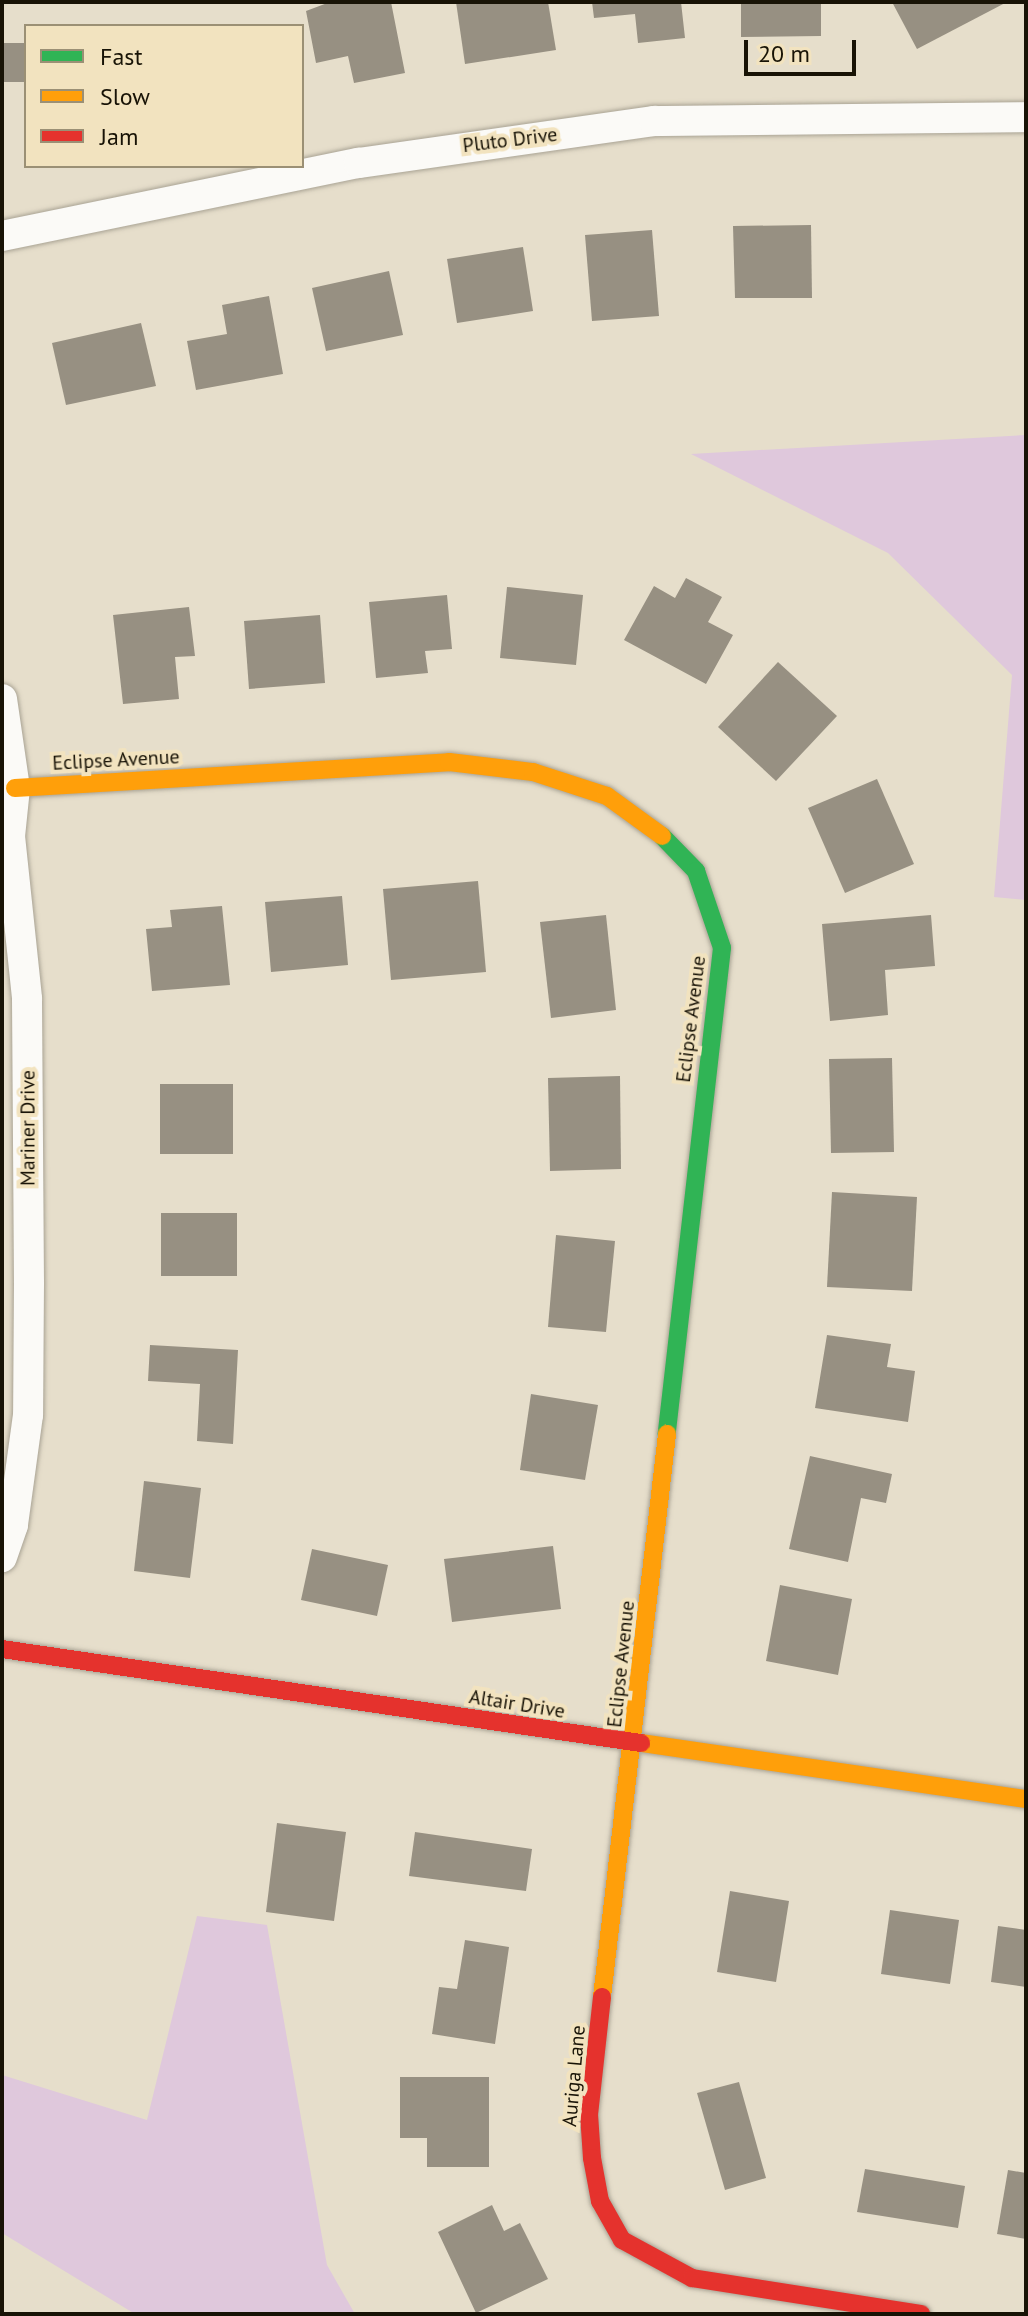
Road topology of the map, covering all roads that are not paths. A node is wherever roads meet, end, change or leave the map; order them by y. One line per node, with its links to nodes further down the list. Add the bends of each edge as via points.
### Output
1 (1026, 117): 2 (street, Pluto Drive, via 654,121 359,163)
2 (2, 236)
3 (2, 699): 4 (street, Mariner Drive)
4 (15, 788): 5 (street, Mariner Drive, via 10,836 27,999 28,1415 13,1525); 7 (street, Eclipse Avenue, via 449,762 533,772 607,796 653,827 696,871 722,948)
5 (2, 1557)
6 (2, 1649): 7 (street, Altair Drive)
7 (635, 1744): 8 (street, Altair Drive); 9 (street, Auriga Lane, via 589,2114 600,2201 622,2240 692,2278)
8 (1026, 1799)
9 (921, 2314)

